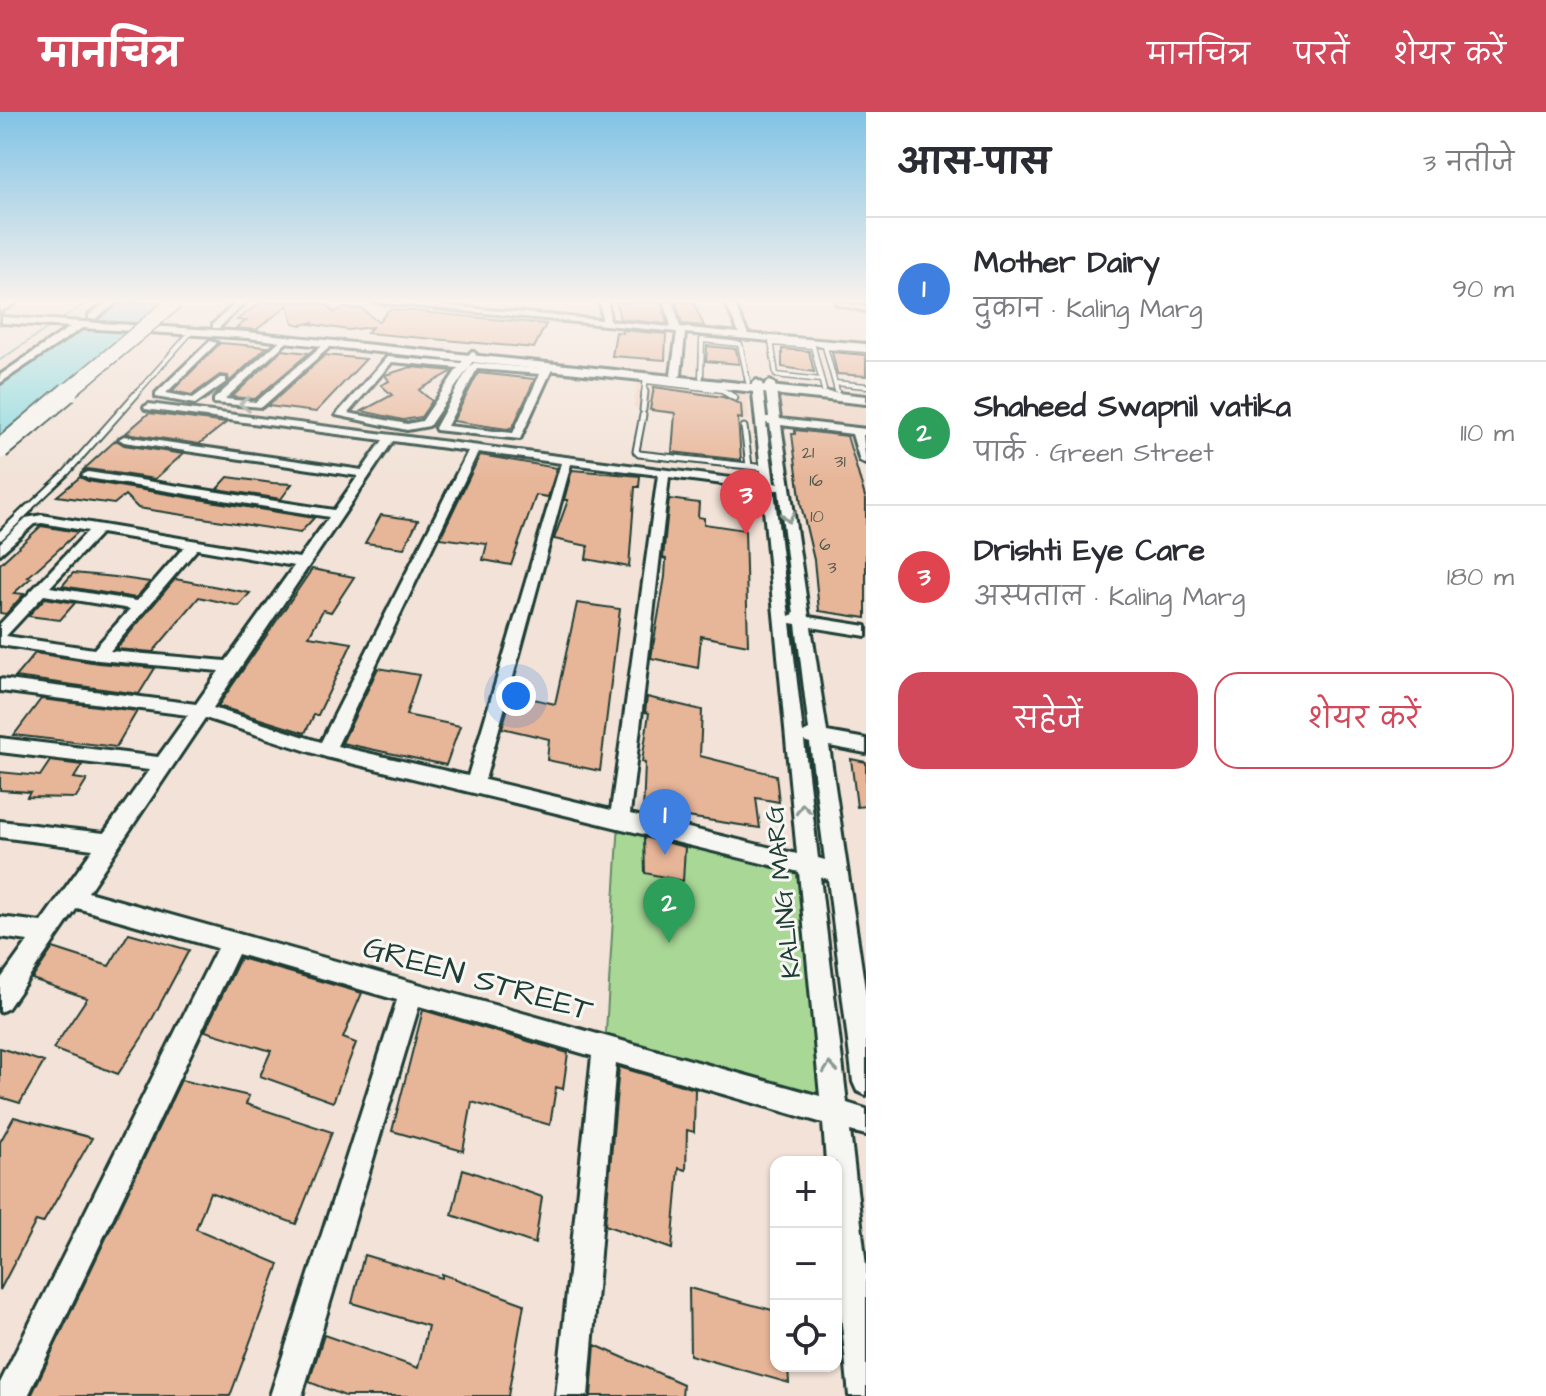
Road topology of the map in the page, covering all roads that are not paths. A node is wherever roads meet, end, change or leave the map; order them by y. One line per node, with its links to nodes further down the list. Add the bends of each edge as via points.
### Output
1 (25, 362): 25 (street)
2 (88, 362): 36 (highway)
3 (104, 362): 40 (highway, bridge)
4 (165, 362): 49 (lane, via 66,473)
5 (193, 362): 6 (street, via 160,396 200,399)
6 (247, 362)
7 (254, 362): 8 (street, one-way to 7, via 258,405 217,401)
8 (308, 362)
9 (383, 362): 33 (street)
10 (387, 362): 11 (street, via 341,415 420,426)
11 (468, 362)
12 (507, 362): 19 (street)
13 (677, 362): 21 (street)
14 (701, 362): 23 (lane)
15 (749, 362): 26 (lane)
16 (774, 362): 27 (lane, via 776,375)
17 (819, 362): 27 (lane)
18 (826, 362): 27 (lane)
19 (529, 363): 20 (street); 21 (street)
20 (547, 370): 20 (street, via 516,437 440,428 474,366); 24 (street)
21 (676, 375): 23 (street)
22 (304, 376): 32 (street, via 269,409)
23 (701, 377): 26 (street)
24 (646, 379): 26 (street); 30 (lane, via 722,390); 46 (lane, via 639,454)
25 (0, 380)
26 (761, 386): 27 (street); 29 (street); 34 (street, KALING MARG)
27 (829, 386): 28 (lane); 29 (street)
28 (866, 386)
29 (866, 397)
30 (735, 398)
31 (149, 407): 37 (street)
32 (308, 415)
33 (329, 415)
34 (760, 422): 35 (street); 46 (street, KALING MARG)
35 (861, 431): 42 (street)
36 (0, 434)
37 (391, 437): 39 (street); 44 (street)
38 (124, 439): 44 (street)
39 (475, 448): 41 (street); 67 (street)
40 (0, 449)
41 (567, 460): 43 (street); 69 (street)
42 (866, 461)
43 (664, 472): 46 (street); 70 (street)
44 (365, 474): 47 (street)
45 (88, 475): 47 (street)
46 (767, 477): 55 (street, KALING MARG)
47 (337, 514): 52 (street)
48 (97, 529): 50 (street); 51 (street, via 30,521); 53 (street)
49 (0, 536)
50 (193, 545): 52 (street); 54 (street)
51 (0, 550)
52 (303, 563): 60 (street)
53 (40, 590): 54 (street); 57 (street)
54 (140, 606): 59 (street)
55 (792, 619): 56 (street); 63 (street, KALING MARG); 64 (street, KALING MARG)
56 (866, 631)
57 (0, 633)
58 (0, 640): 59 (street)
59 (98, 655): 60 (street)
60 (231, 667): 62 (street)
61 (0, 685): 62 (street)
62 (203, 711): 67 (street); 68 (street)
63 (795, 733): 64 (street); 73 (street, KALING MARG, one-way to 63)
64 (819, 738): 66 (street); 74 (street, KALING MARG)
65 (0, 745): 68 (street)
66 (866, 746)
67 (326, 750): 69 (street)
68 (163, 765): 72 (street)
69 (475, 784): 70 (street)
70 (619, 822): 73 (street)
71 (0, 829): 72 (street)
72 (109, 842): 75 (street)
73 (809, 866): 74 (street); 83 (street, KALING MARG, one-way to 73)
74 (837, 872): 82 (street, KALING MARG)
75 (72, 897): 77 (street); 78 (street, GREEN STREET)
76 (0, 927): 77 (street)
77 (46, 933): 80 (street)
78 (232, 942): 79 (street, GREEN STREET); 85 (street)
79 (411, 993): 81 (street, GREEN STREET); 86 (street)
80 (0, 1000)
81 (605, 1048): 83 (street, GREEN STREET); 87 (street)
82 (866, 1082)
83 (835, 1113): 84 (street, GREEN STREET); 88 (street, KALING MARG)
84 (866, 1122)
85 (11, 1396)
86 (286, 1396)
87 (572, 1396)
88 (865, 1396)

